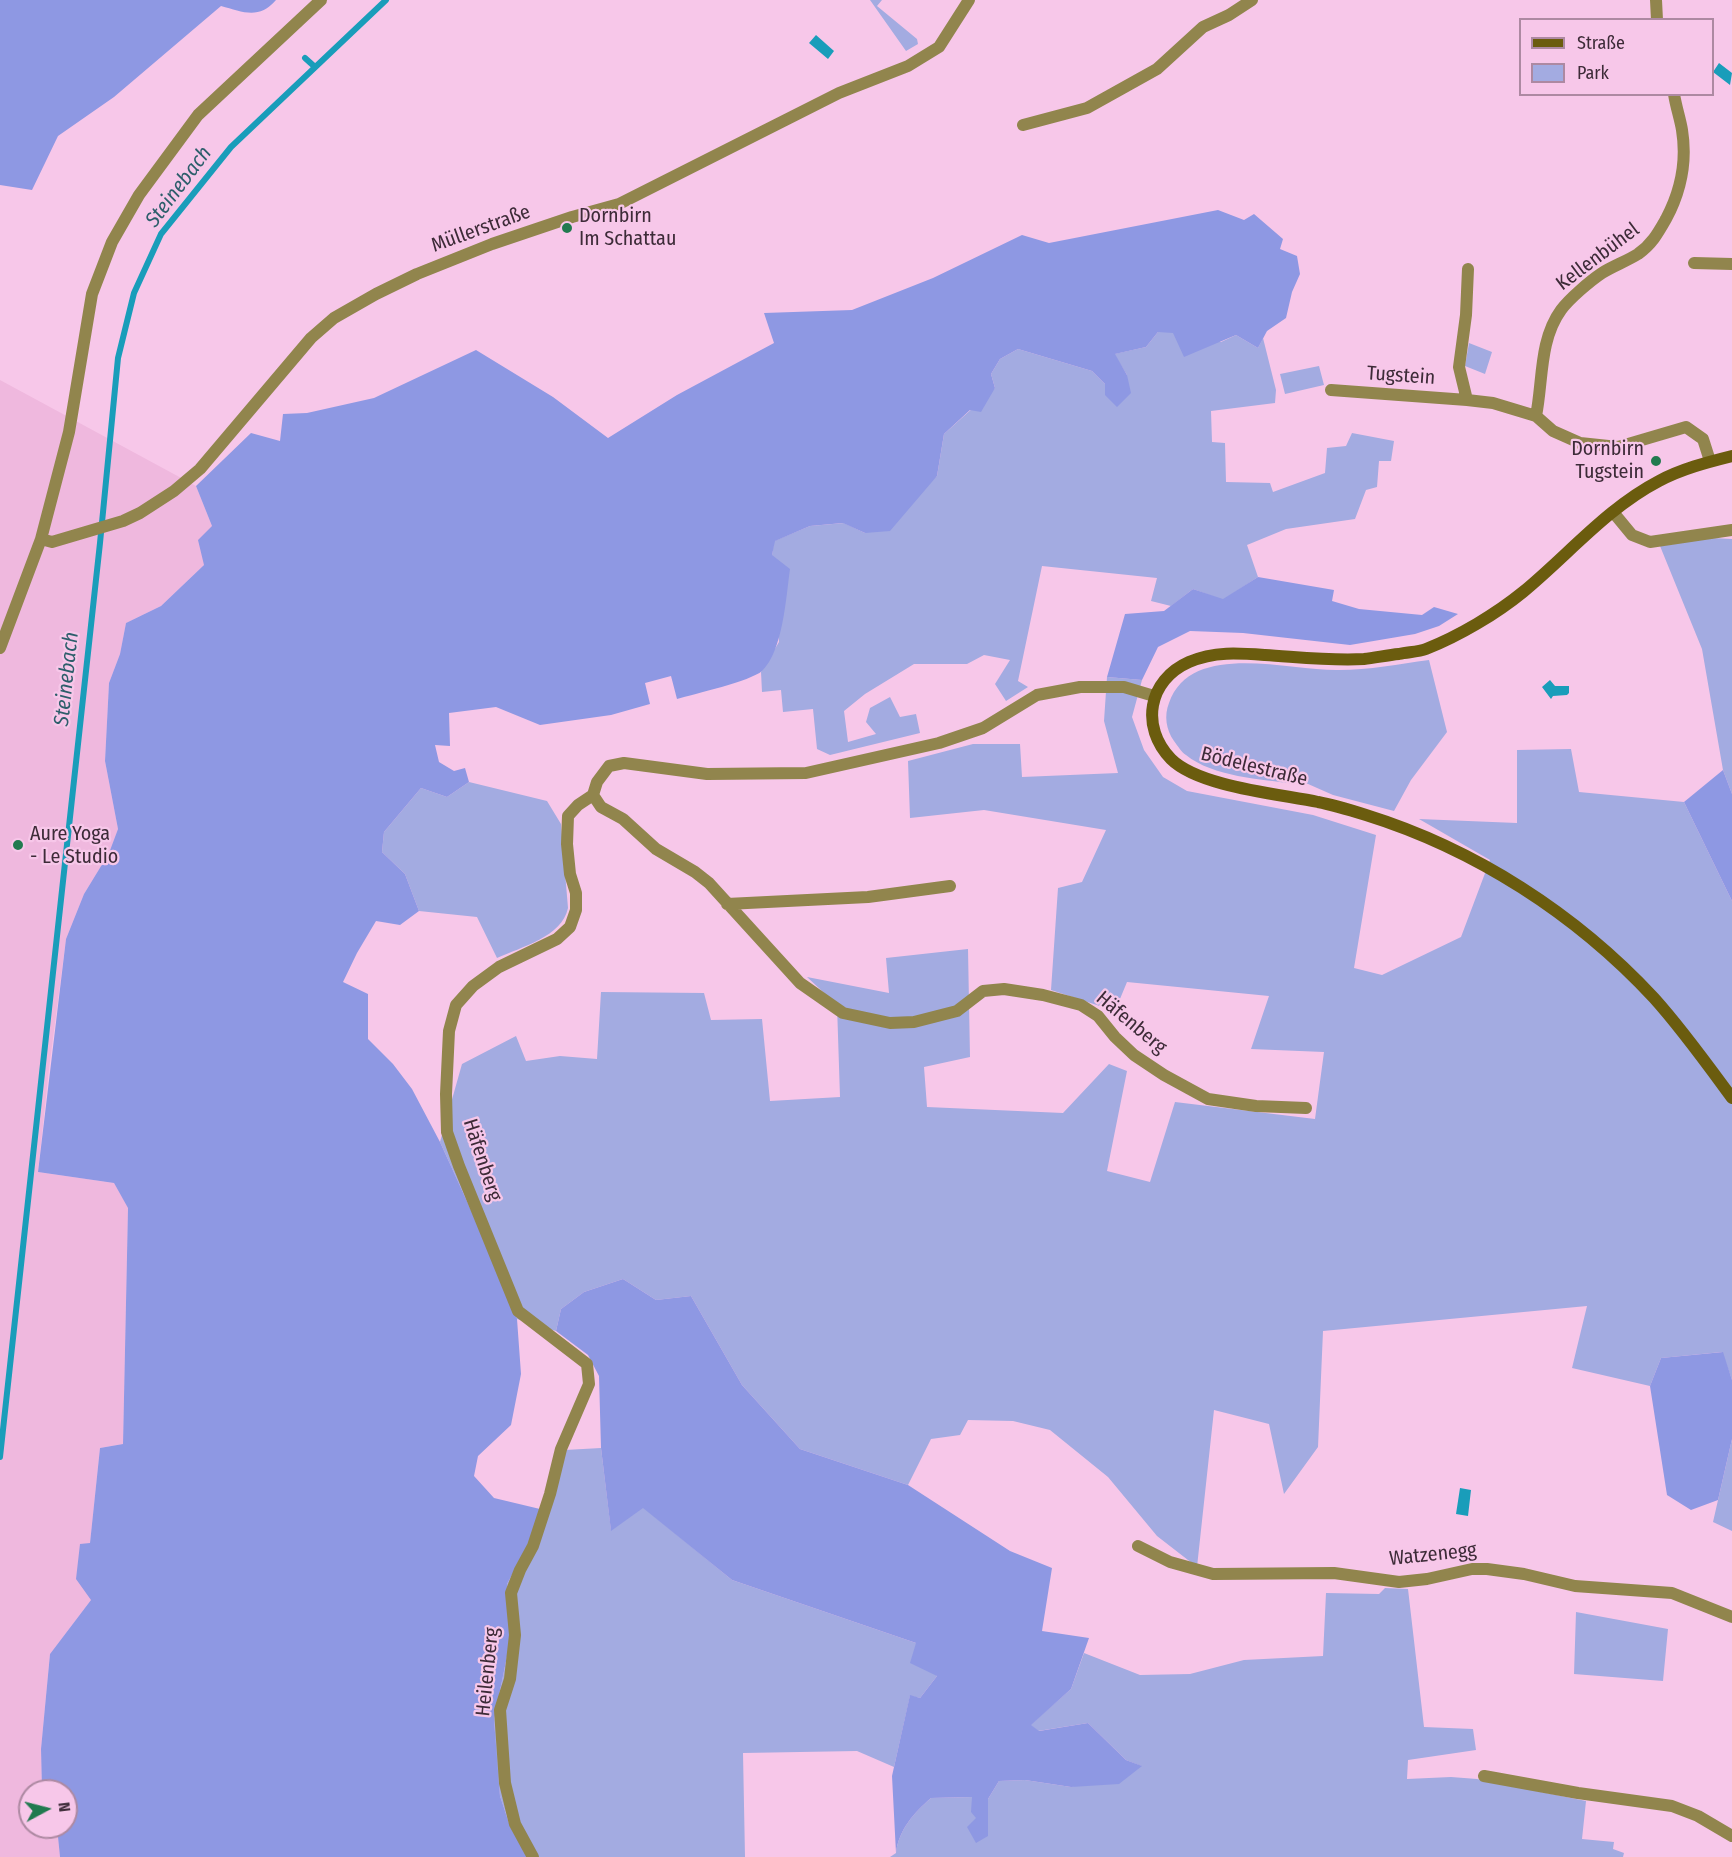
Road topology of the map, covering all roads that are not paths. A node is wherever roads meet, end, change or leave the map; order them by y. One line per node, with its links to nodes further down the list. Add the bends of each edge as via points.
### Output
1 (321, 0): 18 (street, via 198,115 139,195 112,242 92,294 69,432)
2 (969, 0): 18 (street, Müllerstraße, via 939,46 909,66 839,93 619,204 492,244 417,274 334,318 311,338 200,469 174,491 140,513 115,523 52,542)
3 (1252, 0): 7 (street, via 1203,27 1157,69 1087,108)
4 (1656, 0): 5 (street)
5 (1657, 18)
6 (1674, 96): 13 (street, Kellenbühel, via 1683,159 1682,183 1670,212 1655,239 1638,254 1601,274 1562,308 1552,327 1542,364)
7 (1023, 124)
8 (1694, 263): 9 (street)
9 (1732, 264)
10 (1468, 269): 12 (street, Tugstein, via 1459,367)
11 (1331, 390): 12 (street, Tugstein)
12 (1467, 400): 13 (street, Tugstein)
13 (1536, 416): 15 (street, Tugstein, via 1553,431 1580,443 1618,447 1686,427 1703,439)
14 (1732, 456): 15 (main road)
15 (1710, 461): 16 (main road, via 1659,480)
16 (1613, 512): 17 (street, via 1632,535 1650,542); 20 (main road, via 1522,593 1485,620 1424,650 1364,659 1220,652 1188,662 1167,676)
17 (1732, 530)
18 (41, 539): 19 (street)
19 (0, 648)
20 (1154, 696): 21 (street, Häfenberg, via 1124,687 1080,687 1037,695 972,732 806,773 707,774 624,764 609,766); 24 (main road, Bödelestraße, via 1152,724 1159,744 1190,773 1234,786 1324,803 1411,831 1524,890 1578,928 1629,974 1675,1023)
21 (593, 795): 23 (street, Häfenberg, via 601,807 623,819 656,849 702,877); 26 (street, Häfenberg, via 568,816 570,874 576,893 570,927 557,939 499,967 473,986 456,1005 449,1031 447,1132 518,1311 587,1364 589,1384 561,1449)
22 (950, 886): 23 (street, via 868,897)
23 (728, 904): 25 (street, Häfenberg, via 800,983 843,1013 891,1023 914,1022 957,1011 983,991 1004,989 1043,995 1081,1005 1098,1016 1134,1055 1208,1098 1256,1106)
24 (1732, 1098)
25 (1306, 1108)
26 (550, 1494): 31 (street, Heilenberg, via 533,1546 511,1593 515,1635 510,1679 500,1710 505,1783 515,1824)
27 (1138, 1546): 28 (street, Watzenegg, via 1170,1562 1213,1575 1334,1573 1399,1582 1487,1569 1575,1586 1672,1593)
28 (1732, 1617)
29 (1484, 1776): 30 (street, via 1672,1806)
30 (1732, 1836)
31 (533, 1857)

